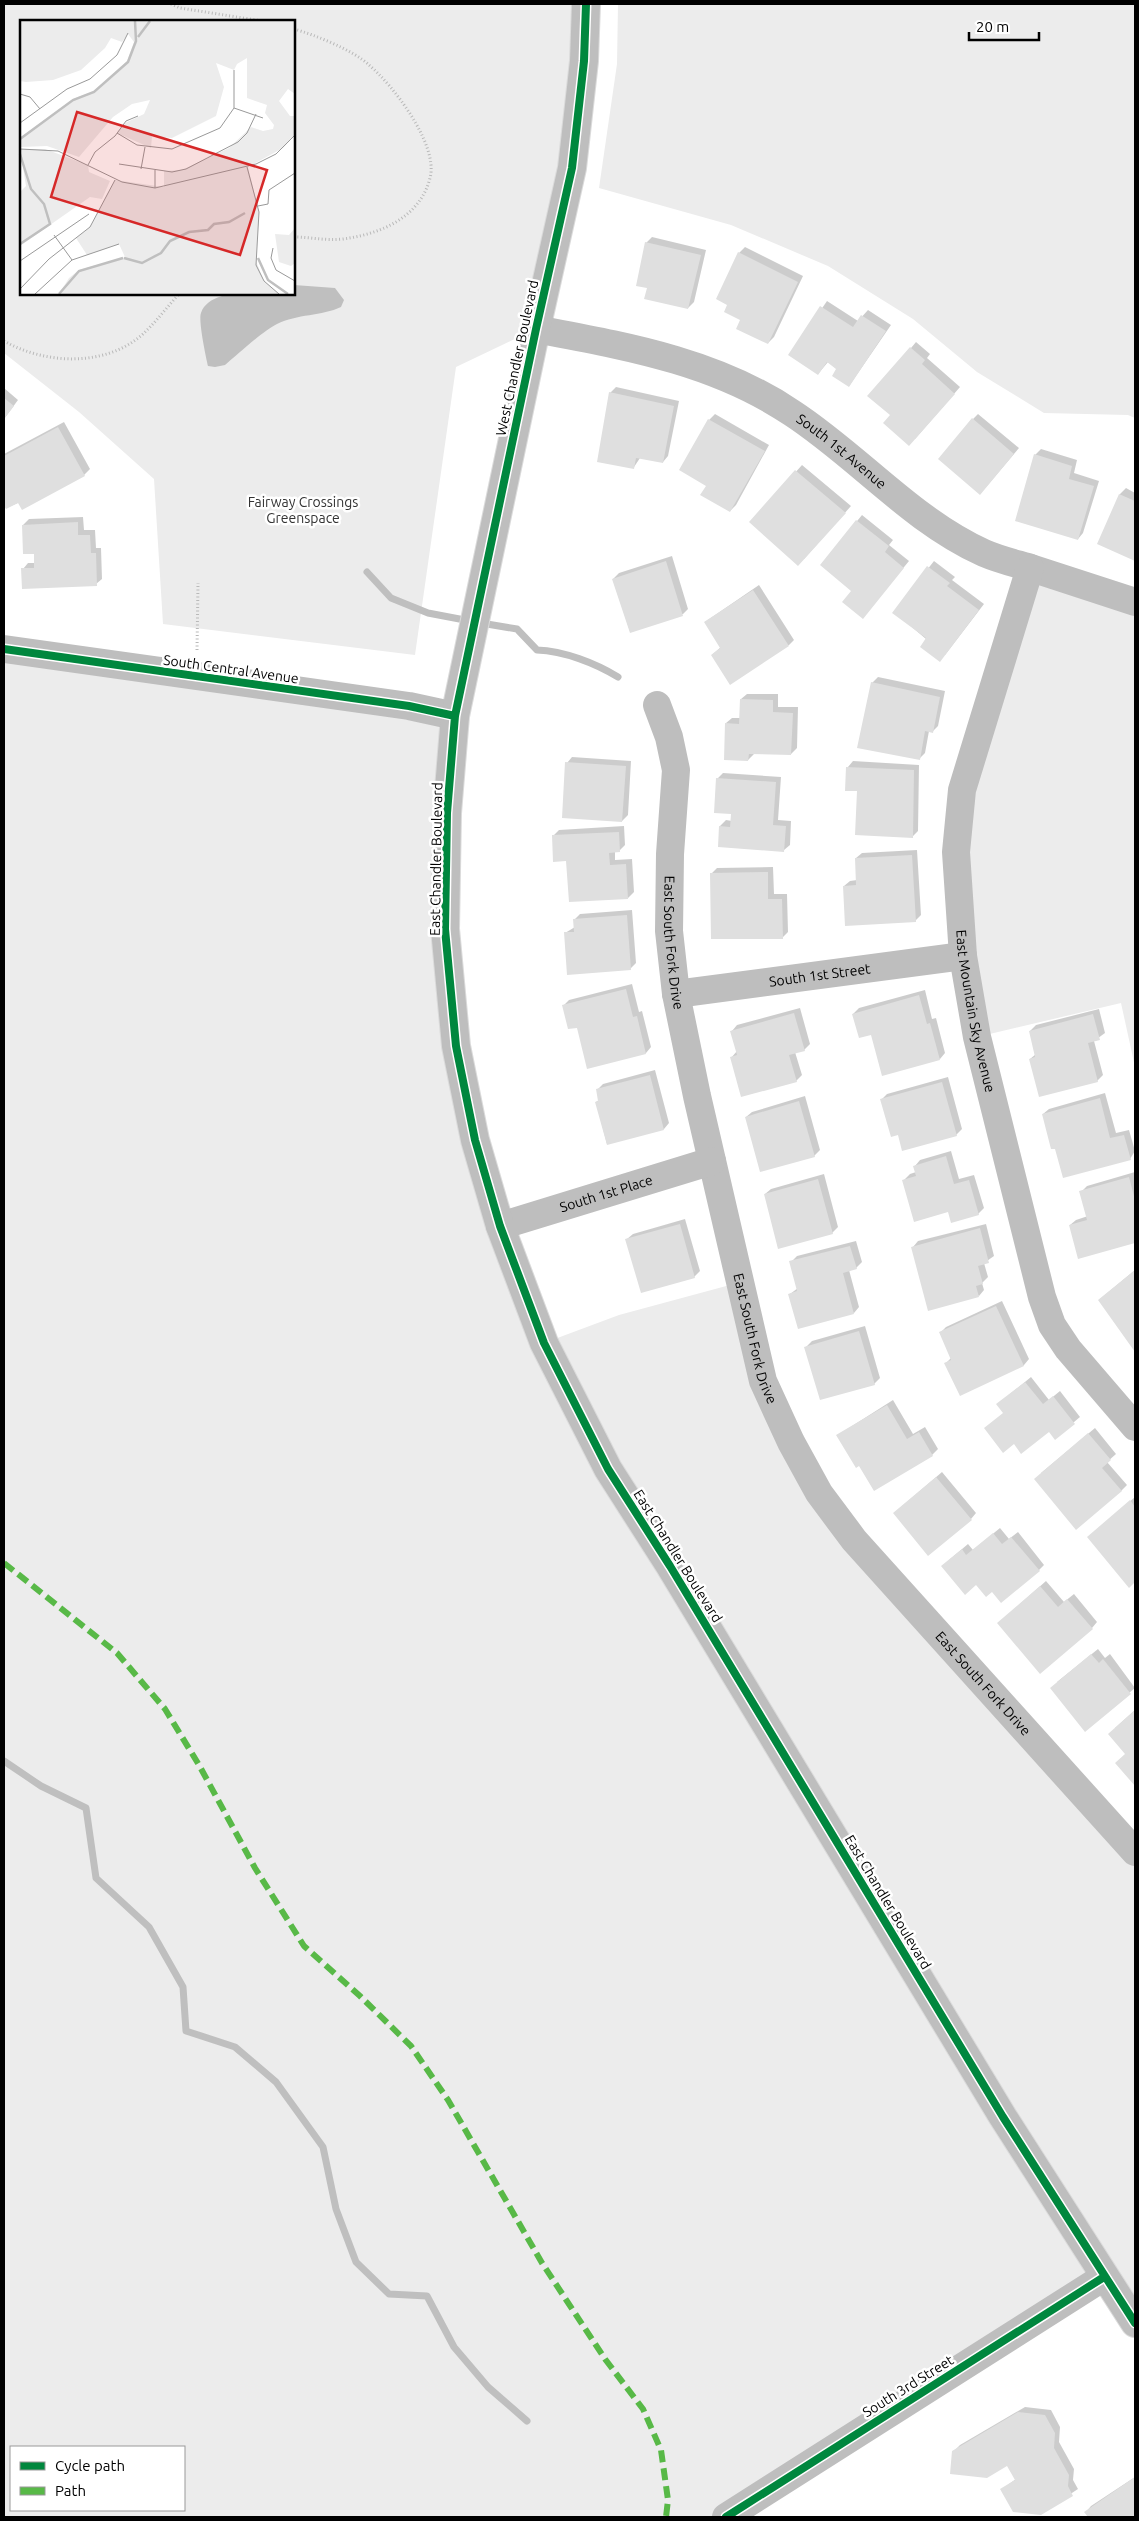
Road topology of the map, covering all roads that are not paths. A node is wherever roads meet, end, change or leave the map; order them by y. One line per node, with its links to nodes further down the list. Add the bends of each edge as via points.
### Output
1 (586, 4): 2 (street, West Chandler Boulevard, via 584,61 572,168)
2 (536, 329): 3 (street, South 1st Avenue, via 679,359 756,391 832,441 885,487 944,530 983,552); 7 (street, West Chandler Boulevard)
3 (1030, 568): 4 (street, South 1st Avenue); 8 (street, East Mountain Sky Avenue, via 962,790 956,852)
4 (1135, 602)
5 (4, 649): 7 (street, South Central Avenue, via 409,706)
6 (657, 705): 9 (street, East South Fork Drive, via 669,737 676,770 669,931)
7 (455, 716): 11 (street, East Chandler Boulevard, via 447,813 445,929 456,1046 474,1140)
8 (963, 956): 9 (street, South 1st Street); 12 (street, East Mountain Sky Avenue, via 977,1037 1045,1306 1052,1325 1068,1349)
9 (676, 994): 10 (street, East South Fork Drive)
10 (712, 1161): 11 (street, South 1st Place); 13 (street, East South Fork Drive, via 763,1381 819,1492 854,1540)
11 (500, 1226): 14 (street, East Chandler Boulevard, via 544,1343 608,1468)
12 (1135, 1427)
13 (1135, 1852)
14 (1104, 2277): 15 (street, East Chandler Boulevard); 16 (street, South 3rd Street)
15 (1135, 2323)
16 (726, 2517)

